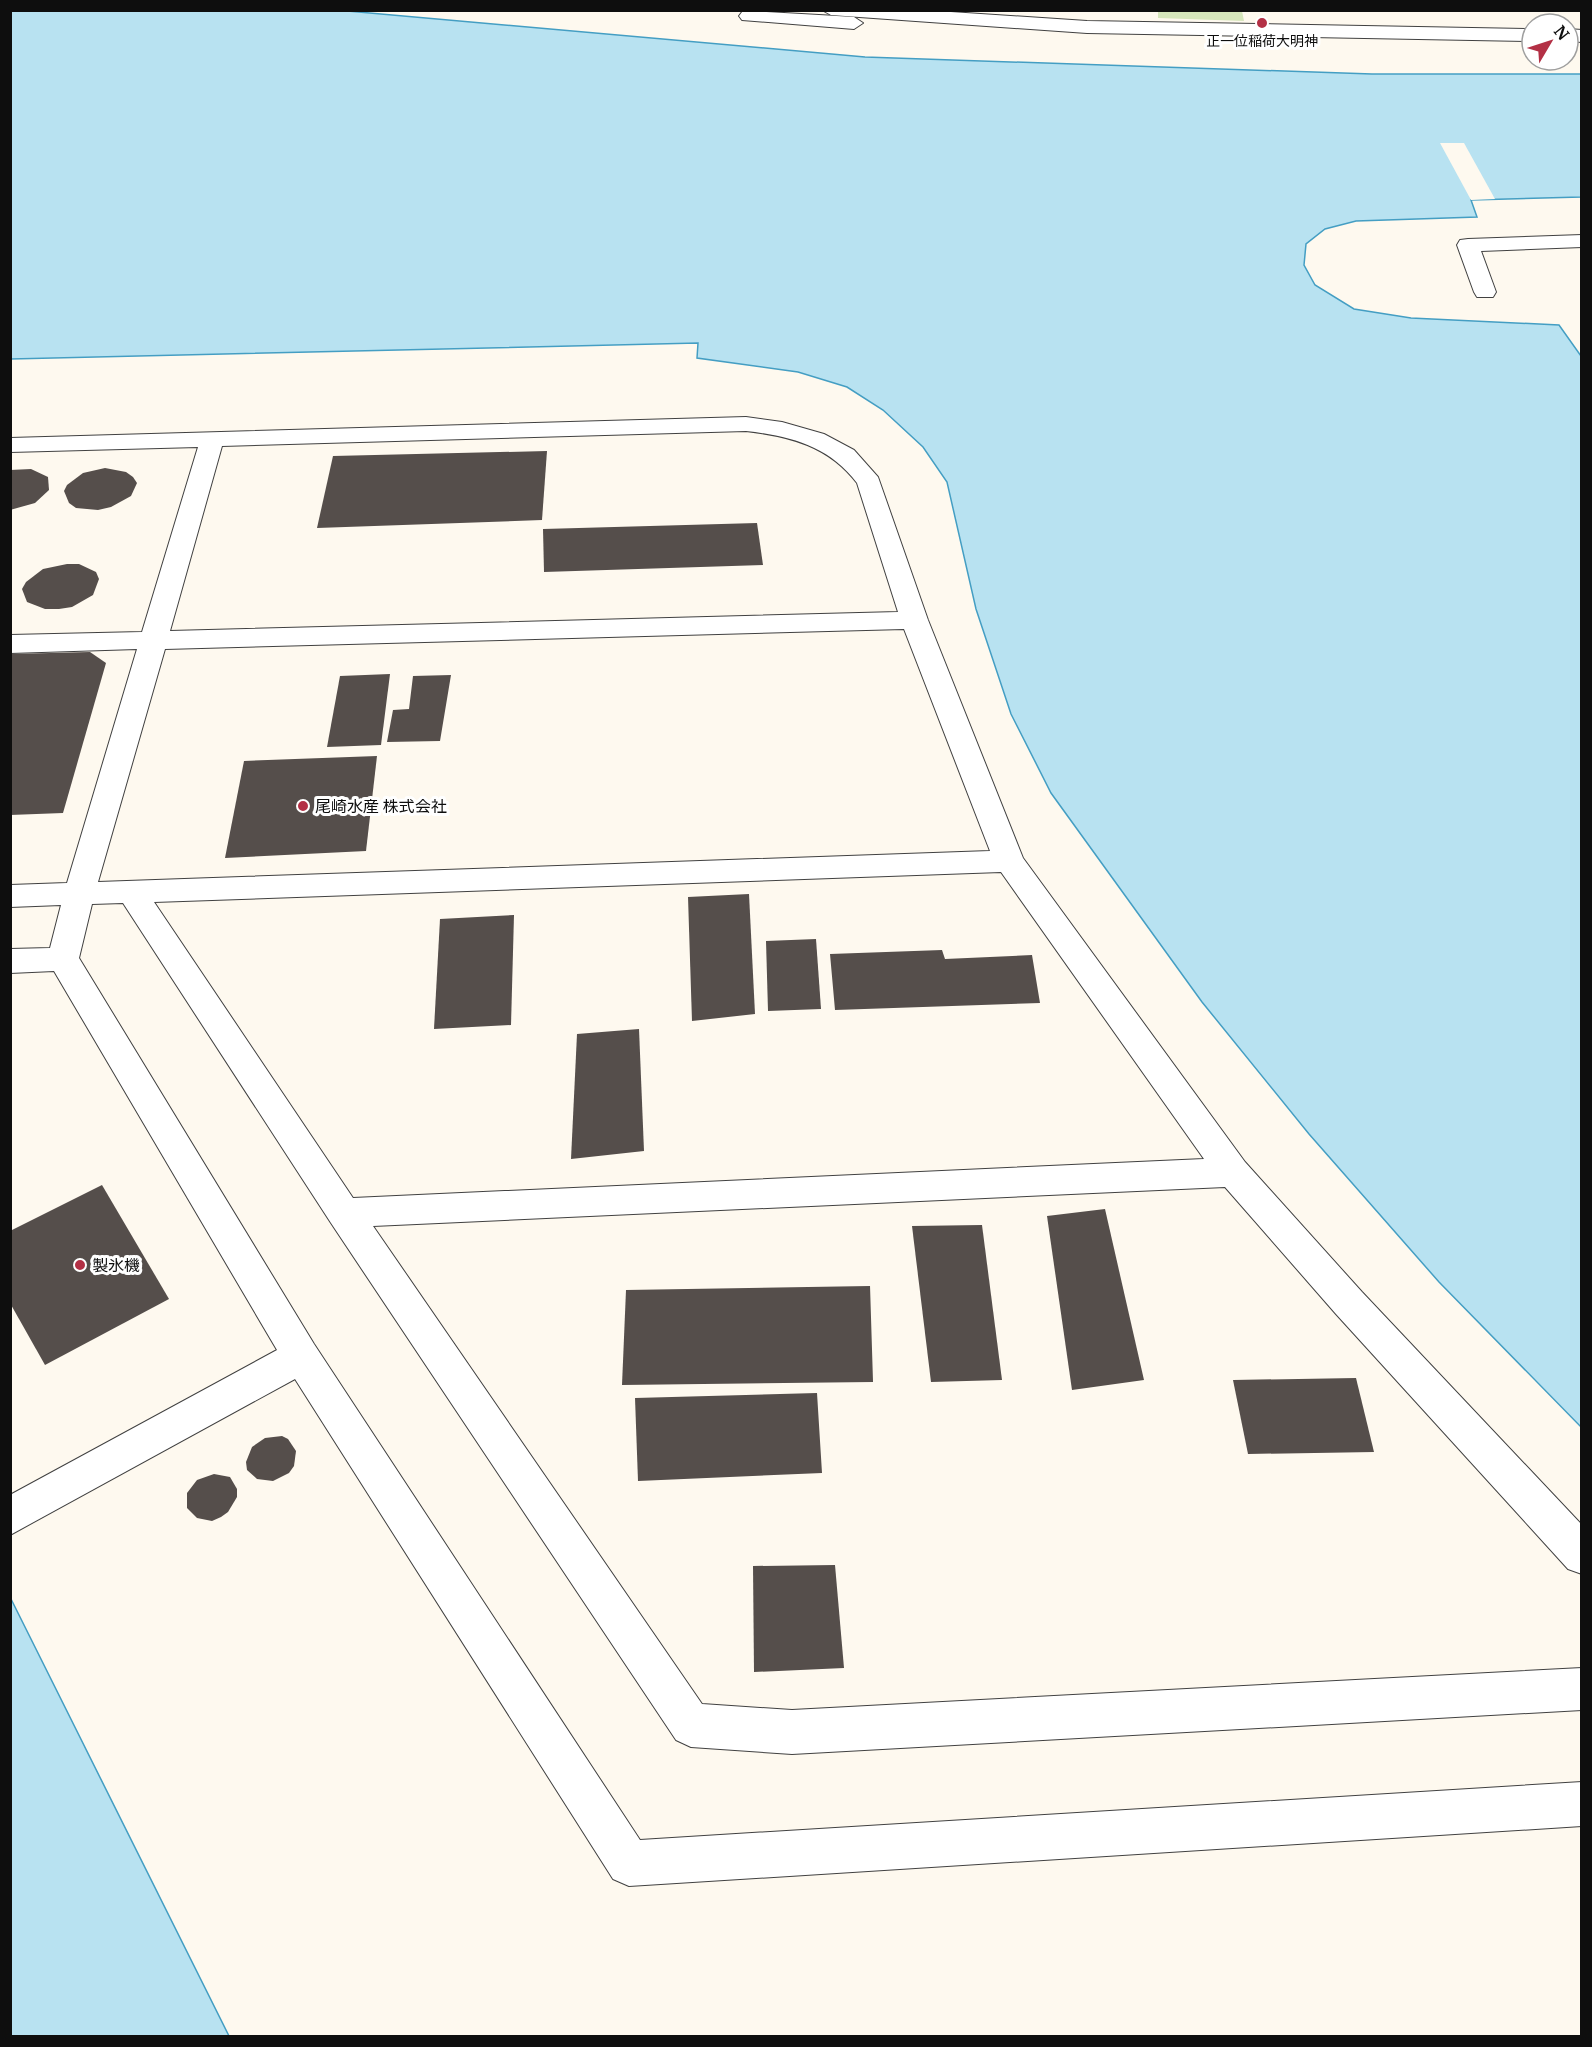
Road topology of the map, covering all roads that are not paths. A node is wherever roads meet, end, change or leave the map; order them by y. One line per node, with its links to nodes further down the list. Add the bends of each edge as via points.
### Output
1 (831, 10): 4 (street)
2 (944, 15): 4 (street); 5 (street, via 1087,27)
3 (748, 16): 4 (street, via 879,24)
4 (905, 16)
5 (1520, 35)
6 (1581, 241): 7 (street, via 1468,245)
7 (1485, 292)
8 (212, 440): 9 (street); 10 (street, via 746,424 784,428 840,450 858,465 869,482); 11 (street)
9 (10, 445)
10 (914, 620): 11 (street); 13 (street)
11 (152, 640): 12 (street); 15 (street)
12 (10, 644)
13 (1009, 861): 14 (street); 19 (street)
14 (132, 893): 15 (street); 20 (street)
15 (79, 894): 16 (street); 17 (street)
16 (10, 896)
17 (63, 959): 18 (street); 21 (street)
18 (10, 961)
19 (1233, 1172): 20 (street); 23 (street)
20 (344, 1213): 24 (street, via 691,1725 792,1732)
21 (301, 1356): 22 (street); 25 (street, via 629,1863)
22 (10, 1516)
23 (1581, 1555)
24 (1581, 1689)
25 (1581, 1804)

